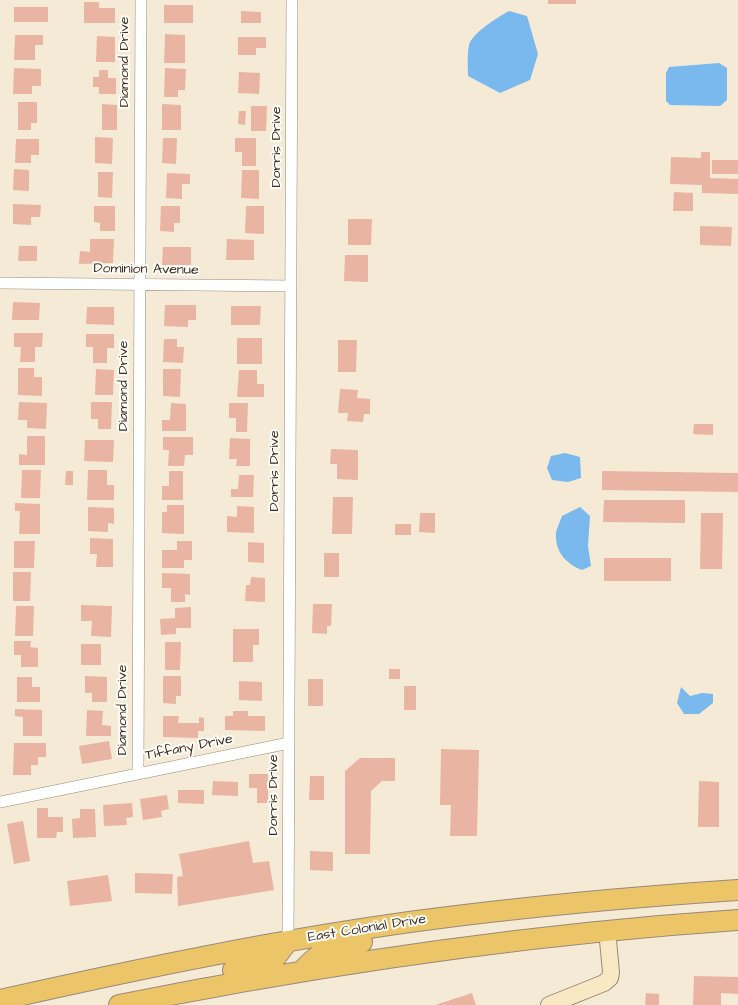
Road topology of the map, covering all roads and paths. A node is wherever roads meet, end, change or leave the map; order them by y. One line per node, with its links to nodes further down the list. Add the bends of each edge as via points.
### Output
1 (141, 0): 4 (street, Diamond Drive)
2 (292, 0): 5 (street, Dorris Drive)
3 (0, 284): 4 (street, Dominion Avenue)
4 (139, 285): 5 (street, Dominion Avenue); 7 (street, Diamond Drive)
5 (291, 286): 6 (street, Dorris Drive)
6 (289, 743): 7 (street, Tiffany Drive); 13 (street, Dorris Drive)
7 (138, 773): 8 (street, Tiffany Drive)
8 (0, 802)
9 (738, 890): 11 (highway, East Colonial Drive, via 603,900)
10 (738, 920): 12 (highway)
11 (415, 921): 13 (highway, East Colonial Drive); 14 (highway, via 410,931 327,950 315,957)
12 (607, 930): 14 (highway, via 408,954); 19 (street, via 610,978 604,983)
13 (288, 941): 15 (highway, East Colonial Drive); 17 (highway, via 276,957 259,964 153,986)
14 (303, 970): 17 (highway)
15 (95, 979): 16 (highway, East Colonial Drive); 18 (highway, via 82,992)
16 (0, 1000)
17 (128, 1003)
18 (33, 1005)
19 (549, 1005)

